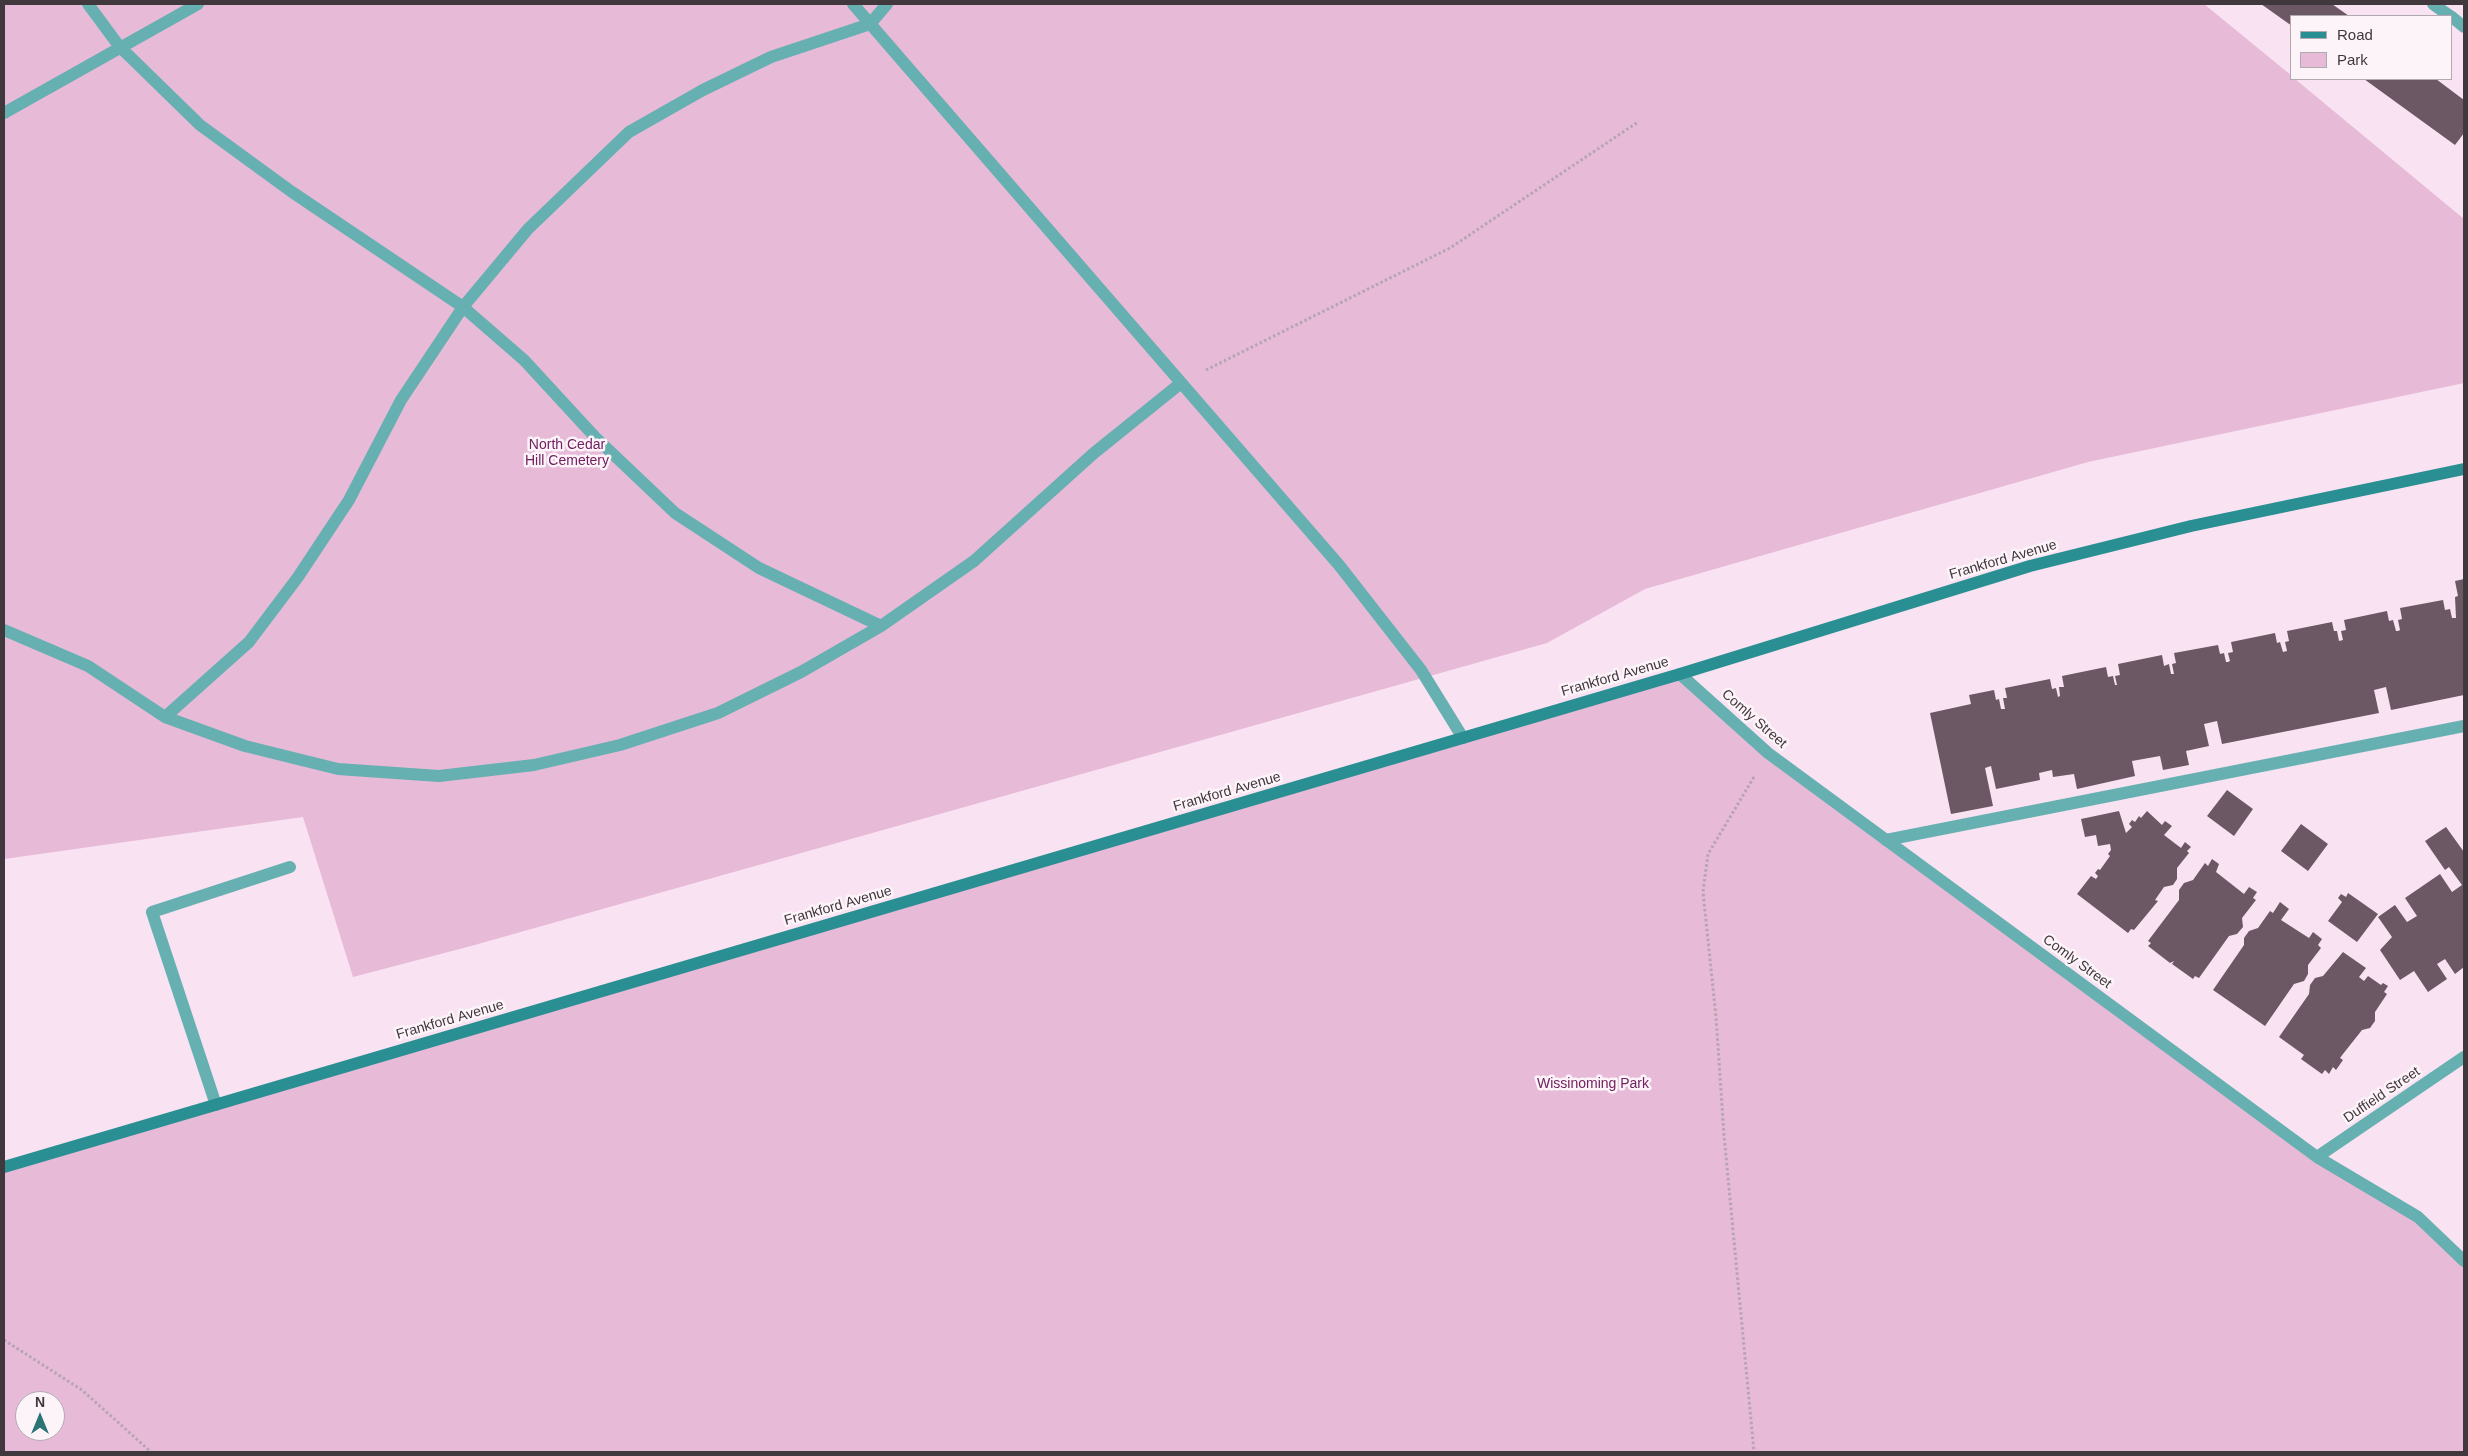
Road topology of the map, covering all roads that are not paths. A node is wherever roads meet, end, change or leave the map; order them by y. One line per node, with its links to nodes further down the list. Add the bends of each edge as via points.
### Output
1 (88, 4): 10 (street)
2 (198, 4): 10 (street)
3 (853, 4): 8 (street)
4 (887, 4): 8 (street)
5 (2433, 4): 6 (street)
6 (2448, 15)
7 (2453, 18): 9 (street)
8 (870, 24): 12 (street, via 771,57 703,90 629,132 528,229); 13 (street)
9 (2464, 26)
10 (119, 46): 11 (street); 12 (street, via 200,125 292,192)
11 (4, 113)
12 (463, 307): 15 (street, via 524,360 594,437 675,513 759,568); 18 (street, via 401,400 349,500 298,578 249,642)
13 (1181, 383): 15 (street, via 1094,454 974,561); 20 (street, via 1339,565 1421,670)
14 (2464, 469): 17 (main road, Frankford Avenue, via 2191,526 2030,566)
15 (881, 626): 18 (street, via 801,672 718,713 620,745 534,765 439,776 338,769 245,746)
16 (4, 630): 18 (street, via 88,666)
17 (1680, 674): 20 (main road, Frankford Avenue); 21 (street, Comly Street, via 1768,753)
18 (165, 717)
19 (2464, 726): 21 (street)
20 (1463, 738): 24 (main road, Frankford Avenue)
21 (1886, 840): 25 (street, Comly Street)
22 (290, 867): 24 (street, via 152,912)
23 (2464, 1057): 25 (street, Duffield Street)
24 (216, 1105): 26 (main road, Frankford Avenue)
25 (2317, 1157): 27 (street, Comly Street, via 2418,1217)
26 (4, 1167)
27 (2464, 1262)

